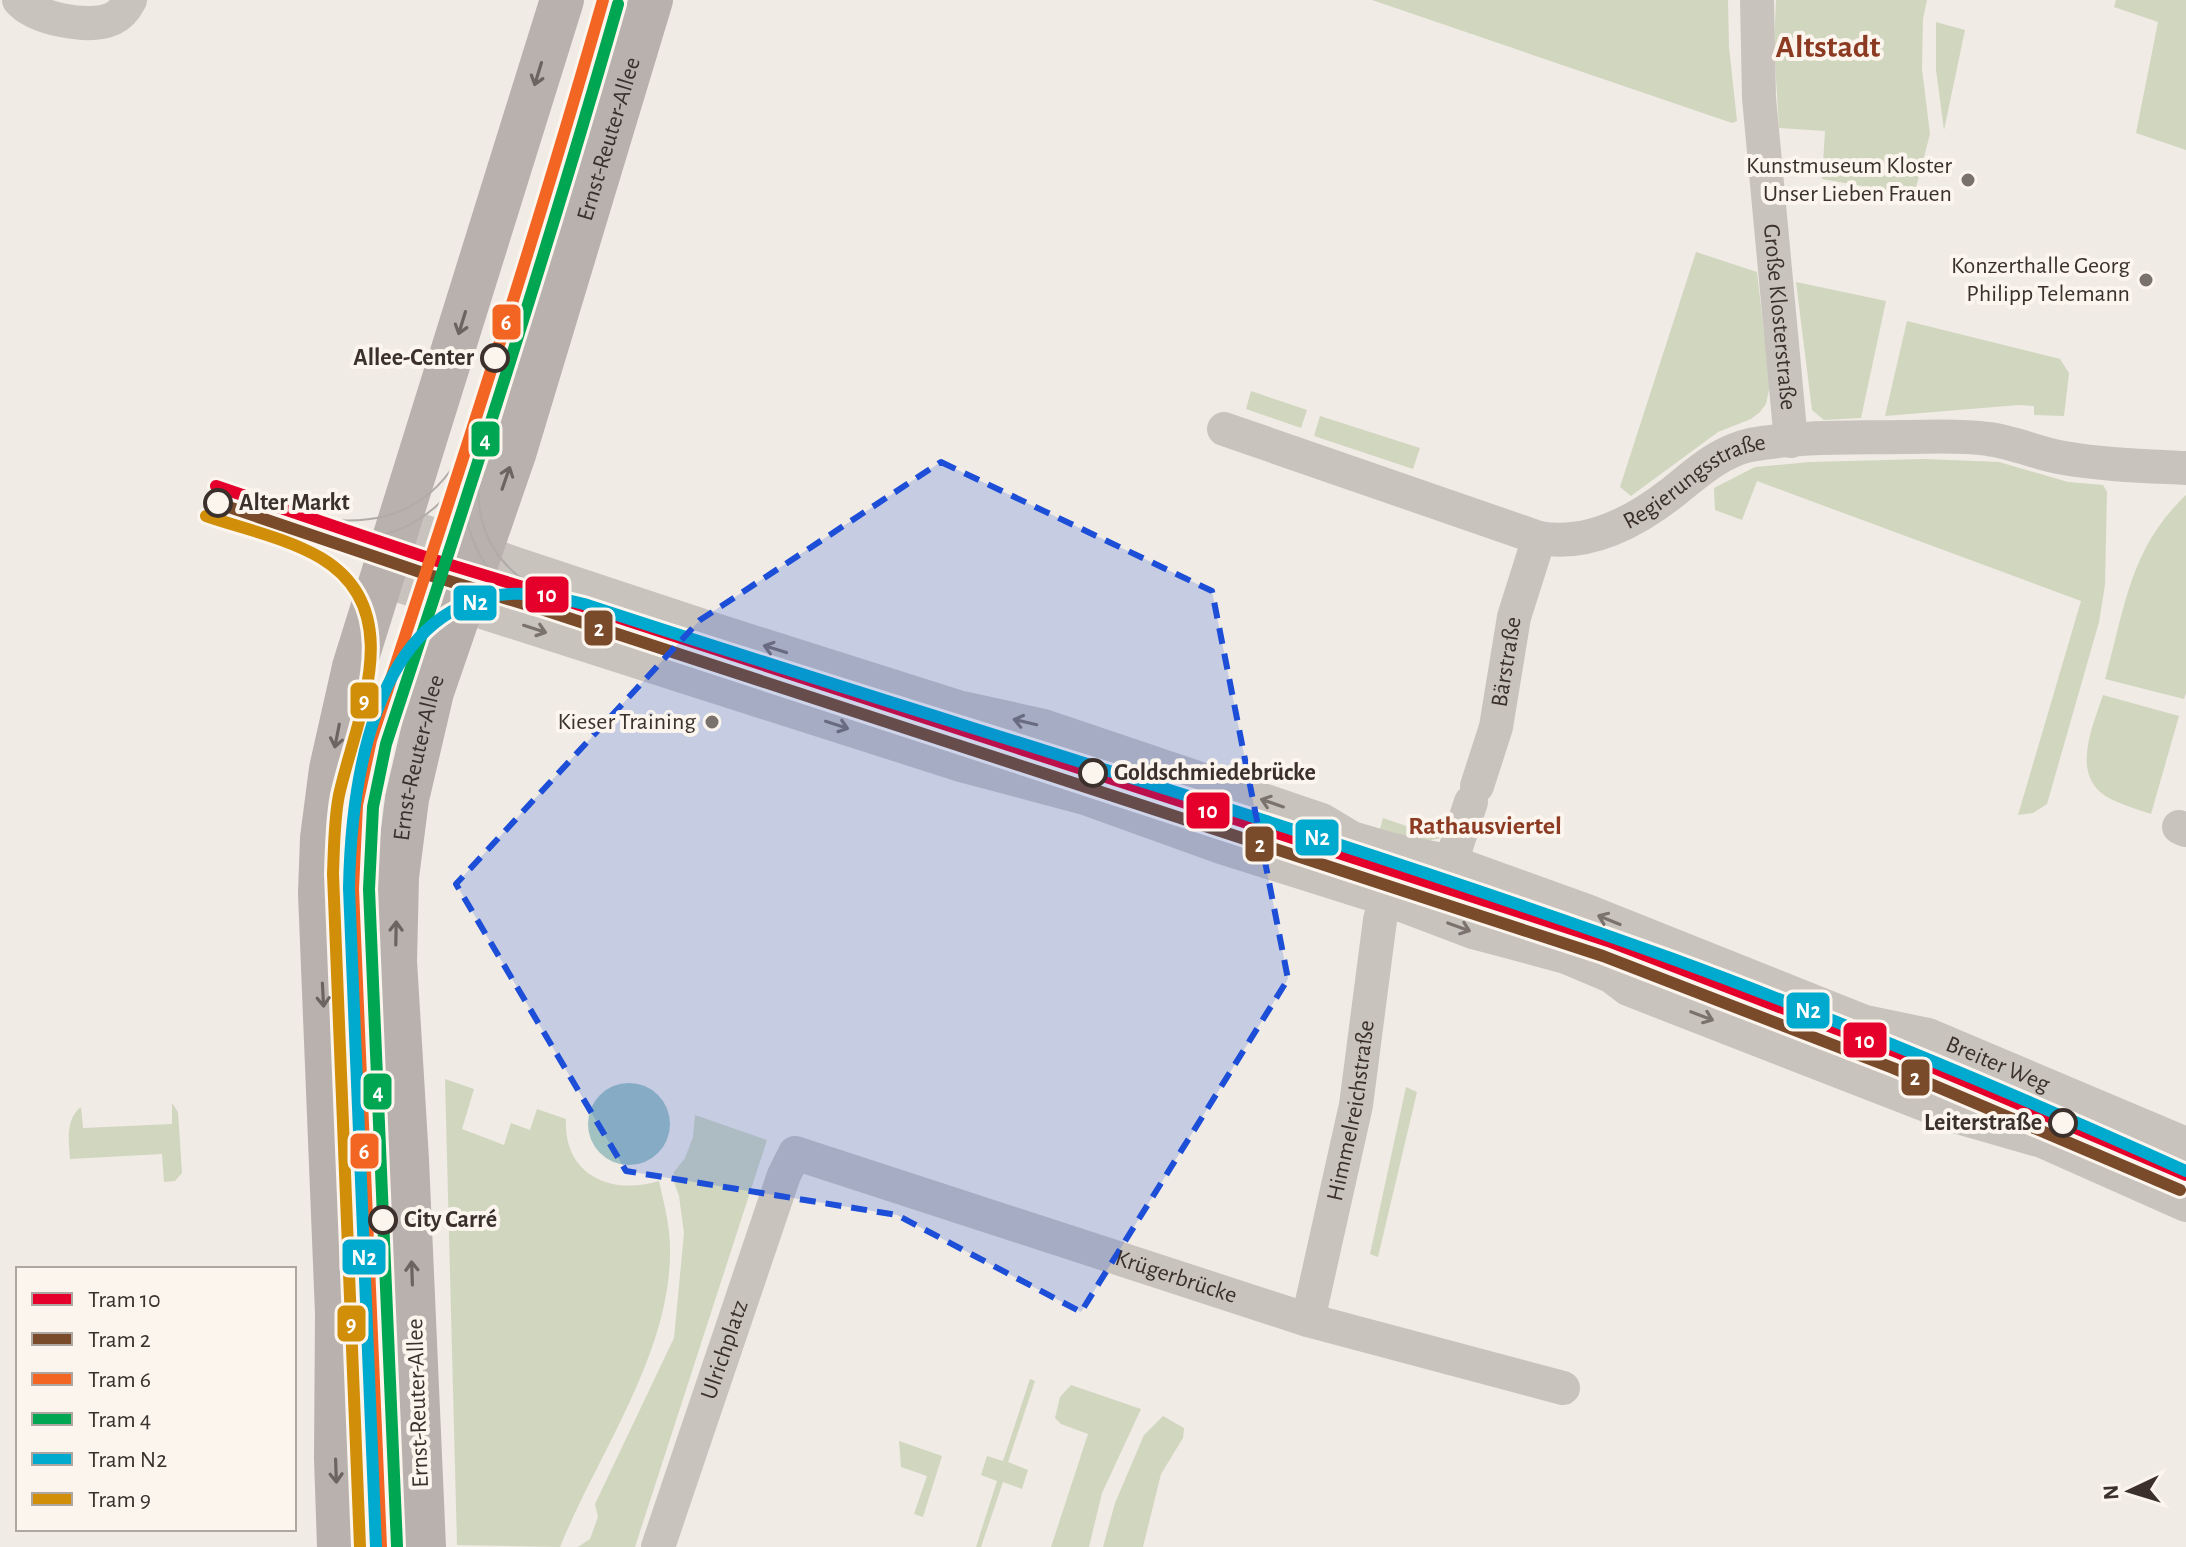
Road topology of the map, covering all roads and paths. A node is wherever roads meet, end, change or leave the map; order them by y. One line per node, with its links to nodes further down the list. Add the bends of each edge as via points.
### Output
1 (19, 0): 2 (street, via 55,18 94,23 116,17)
2 (130, 0)
3 (562, 0): 9 (main road, one-way to 9)
4 (651, 0): 11 (main road, Ernst-Reuter-Allee, one-way to 4, via 543,362)
5 (1757, 0): 7 (street, Große Klosterstraße, via 1759,98)
6 (1224, 429): 10 (street, Regierungsstraße)
7 (1791, 441): 8 (street, Regierungsstraße, via 1969,437 2075,460); 10 (street, Regierungsstraße, via 1746,446 1722,455 1643,513 1597,535 1573,541)
8 (2186, 468)
9 (400, 523): 11 (street, Breiter Weg); 12 (main road)
10 (1539, 538): 14 (street, Bärstraße, via 1514,617 1496,727)
11 (480, 551): 13 (main road, Ernst-Reuter-Allee); 14 (street, Breiter Weg, one-way to 11, via 1352,838 1322,820 1058,731 958,707)
12 (382, 580): 13 (street); 21 (main road, one-way to 21, via 338,731 321,866 337,1313)
13 (461, 606): 15 (street, one-way to 15, via 961,765 1085,798); 22 (main road, Ernst-Reuter-Allee, one-way to 13, via 396,1004 396,898 415,758)
14 (1451, 862): 16 (street, Breiter Weg, one-way to 14, via 1928,1035 1865,1022)
15 (1386, 899): 18 (street, one-way to 18, via 1473,932 1566,957 1628,989 1954,1116 2042,1141); 19 (street, Himmelreichstraße, via 1356,1105)
16 (2186, 1144)
17 (795, 1153): 19 (street, Krügerbrücke); 23 (street, Ulrichplatz)
18 (2186, 1205)
19 (1308, 1320): 20 (street, Krügerbrücke)
20 (1563, 1388)
21 (339, 1547)
22 (424, 1547)
23 (658, 1547)

